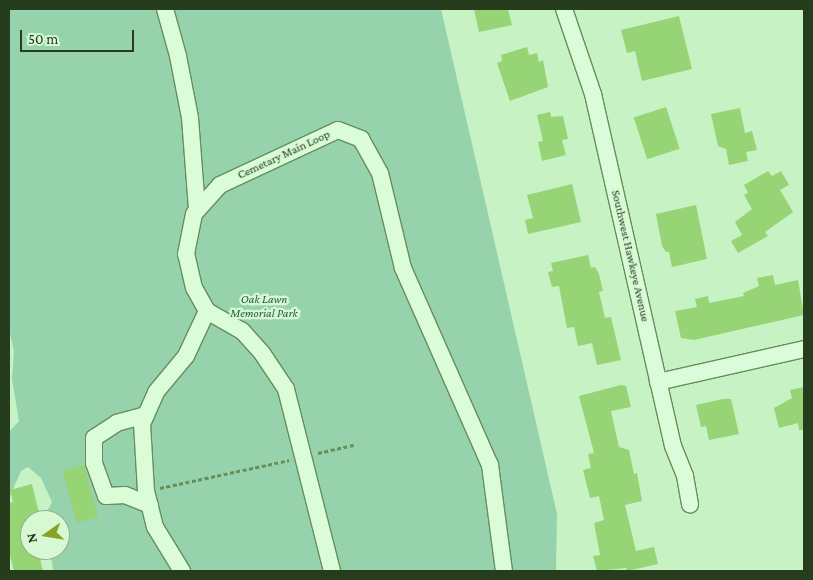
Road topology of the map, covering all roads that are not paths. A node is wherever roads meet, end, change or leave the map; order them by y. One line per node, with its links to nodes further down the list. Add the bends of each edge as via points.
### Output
1 (165, 9): 3 (street, via 190,118)
2 (564, 9): 6 (street, Southwest Hawkeye Avenue, via 593,94)
3 (197, 210): 4 (street, Cemetary Main Loop, via 186,254 194,288); 12 (street, Cemetary Main Loop, via 220,185 338,130 361,139 380,173 403,268 490,465)
4 (207, 311): 7 (street, via 186,356 156,392); 11 (street, via 242,331 262,353 286,389)
5 (804, 349): 6 (street)
6 (658, 382): 9 (street, Southwest Hawkeye Avenue)
7 (146, 415): 8 (street, via 142,424 142,456); 8 (street, via 117,423 94,438 94,463 106,496)
8 (148, 498): 10 (street, via 155,527)
9 (690, 505)
10 (182, 571)
11 (332, 571)
12 (504, 571)

